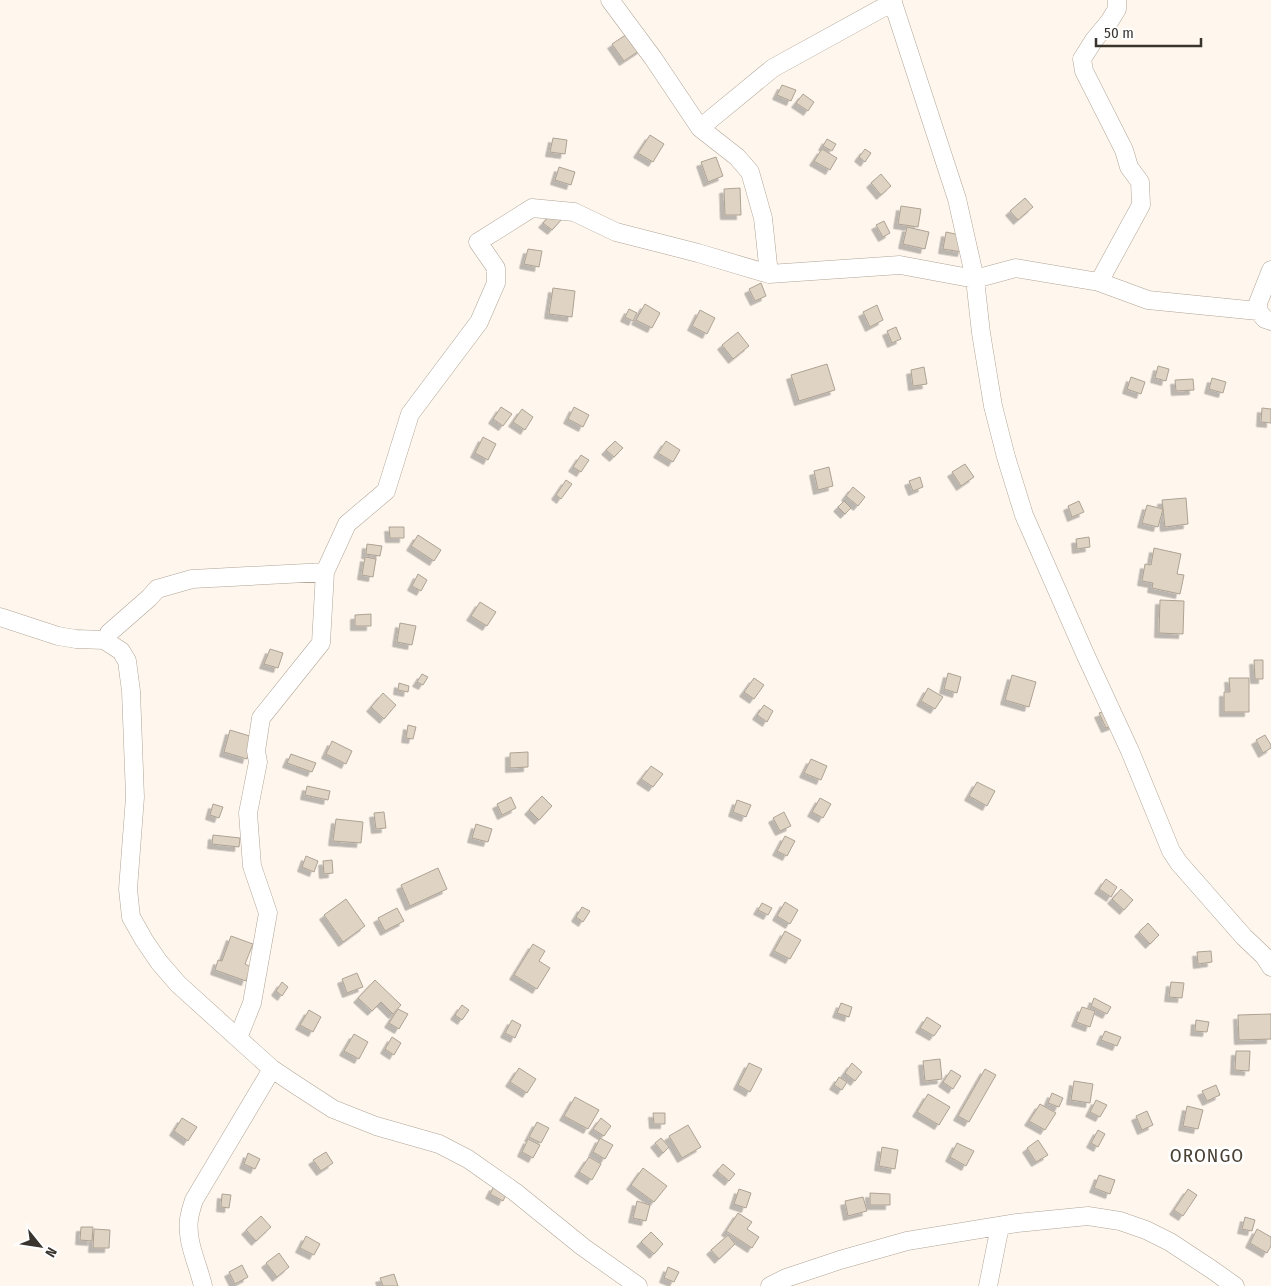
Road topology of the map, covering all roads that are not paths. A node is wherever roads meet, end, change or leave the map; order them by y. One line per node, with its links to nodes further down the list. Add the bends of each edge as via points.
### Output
1 (610, 0): 4 (street)
2 (1116, 0): 8 (street, via 1117,8 1109,22 1082,59 1084,71 1124,150 1129,167 1140,182 1141,205)
3 (893, 1): 4 (street, via 773,68); 7 (street, via 957,199)
4 (700, 128): 6 (street, via 737,157 750,172 763,218)
5 (1271, 270): 9 (street, via 1258,303)
6 (769, 274): 7 (street, via 900,265); 10 (street, via 616,232 574,212 532,208 478,242 496,268 496,283 479,322 410,414 386,490 347,524)
7 (975, 279): 8 (street, via 1016,268); 13 (street, via 980,333 993,406 1024,515 1130,750 1171,851)
8 (1099, 282): 9 (street, via 1148,300)
9 (1264, 316)
10 (325, 572): 12 (street, via 192,579 157,589); 14 (street, via 321,643 260,718 258,762 248,813 252,866 268,913 252,1003)
11 (0, 618): 14 (street, via 58,636 104,640 121,651 128,661 135,797 128,889 132,917 159,962 178,984)
12 (109, 633)
13 (1271, 967)
14 (238, 1038): 15 (street)
15 (272, 1069): 17 (street, via 194,1200 189,1220 190,1239); 18 (street, via 333,1109 376,1126 439,1144 468,1159)
16 (1000, 1226): 19 (street, via 907,1242 840,1260); 20 (street); 21 (street, via 1088,1216 1120,1221 1170,1242)
17 (203, 1286)
18 (638, 1286)
19 (770, 1286)
20 (988, 1286)
21 (1235, 1286)

